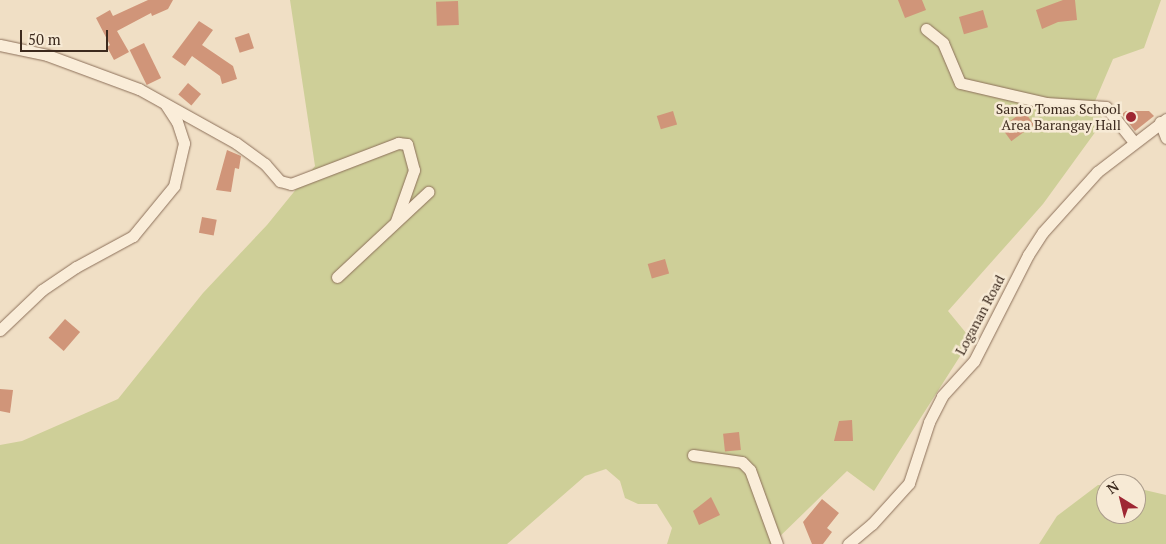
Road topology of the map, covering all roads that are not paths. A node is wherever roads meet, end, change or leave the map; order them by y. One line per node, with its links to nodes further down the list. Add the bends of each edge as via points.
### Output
1 (926, 29): 6 (street, via 943,43 960,83 1046,103 1106,107)
2 (0, 46): 3 (street, via 47,54 139,89)
3 (164, 102): 8 (street, via 236,143 265,164 280,181 291,184 398,144 407,144 414,170); 10 (street, via 178,122 184,143 174,186 132,236 42,290)
4 (1163, 120): 5 (street); 6 (street, Loganan Road)
5 (1166, 138)
6 (1133, 142): 13 (street, Loganan Road, via 1096,172 1043,232 974,361 942,396 929,422 909,483 885,511)
7 (428, 192): 8 (street)
8 (396, 221): 9 (street)
9 (337, 277)
10 (0, 330)
11 (694, 455): 12 (street, via 742,462 750,470)
12 (776, 544)
13 (848, 544)

